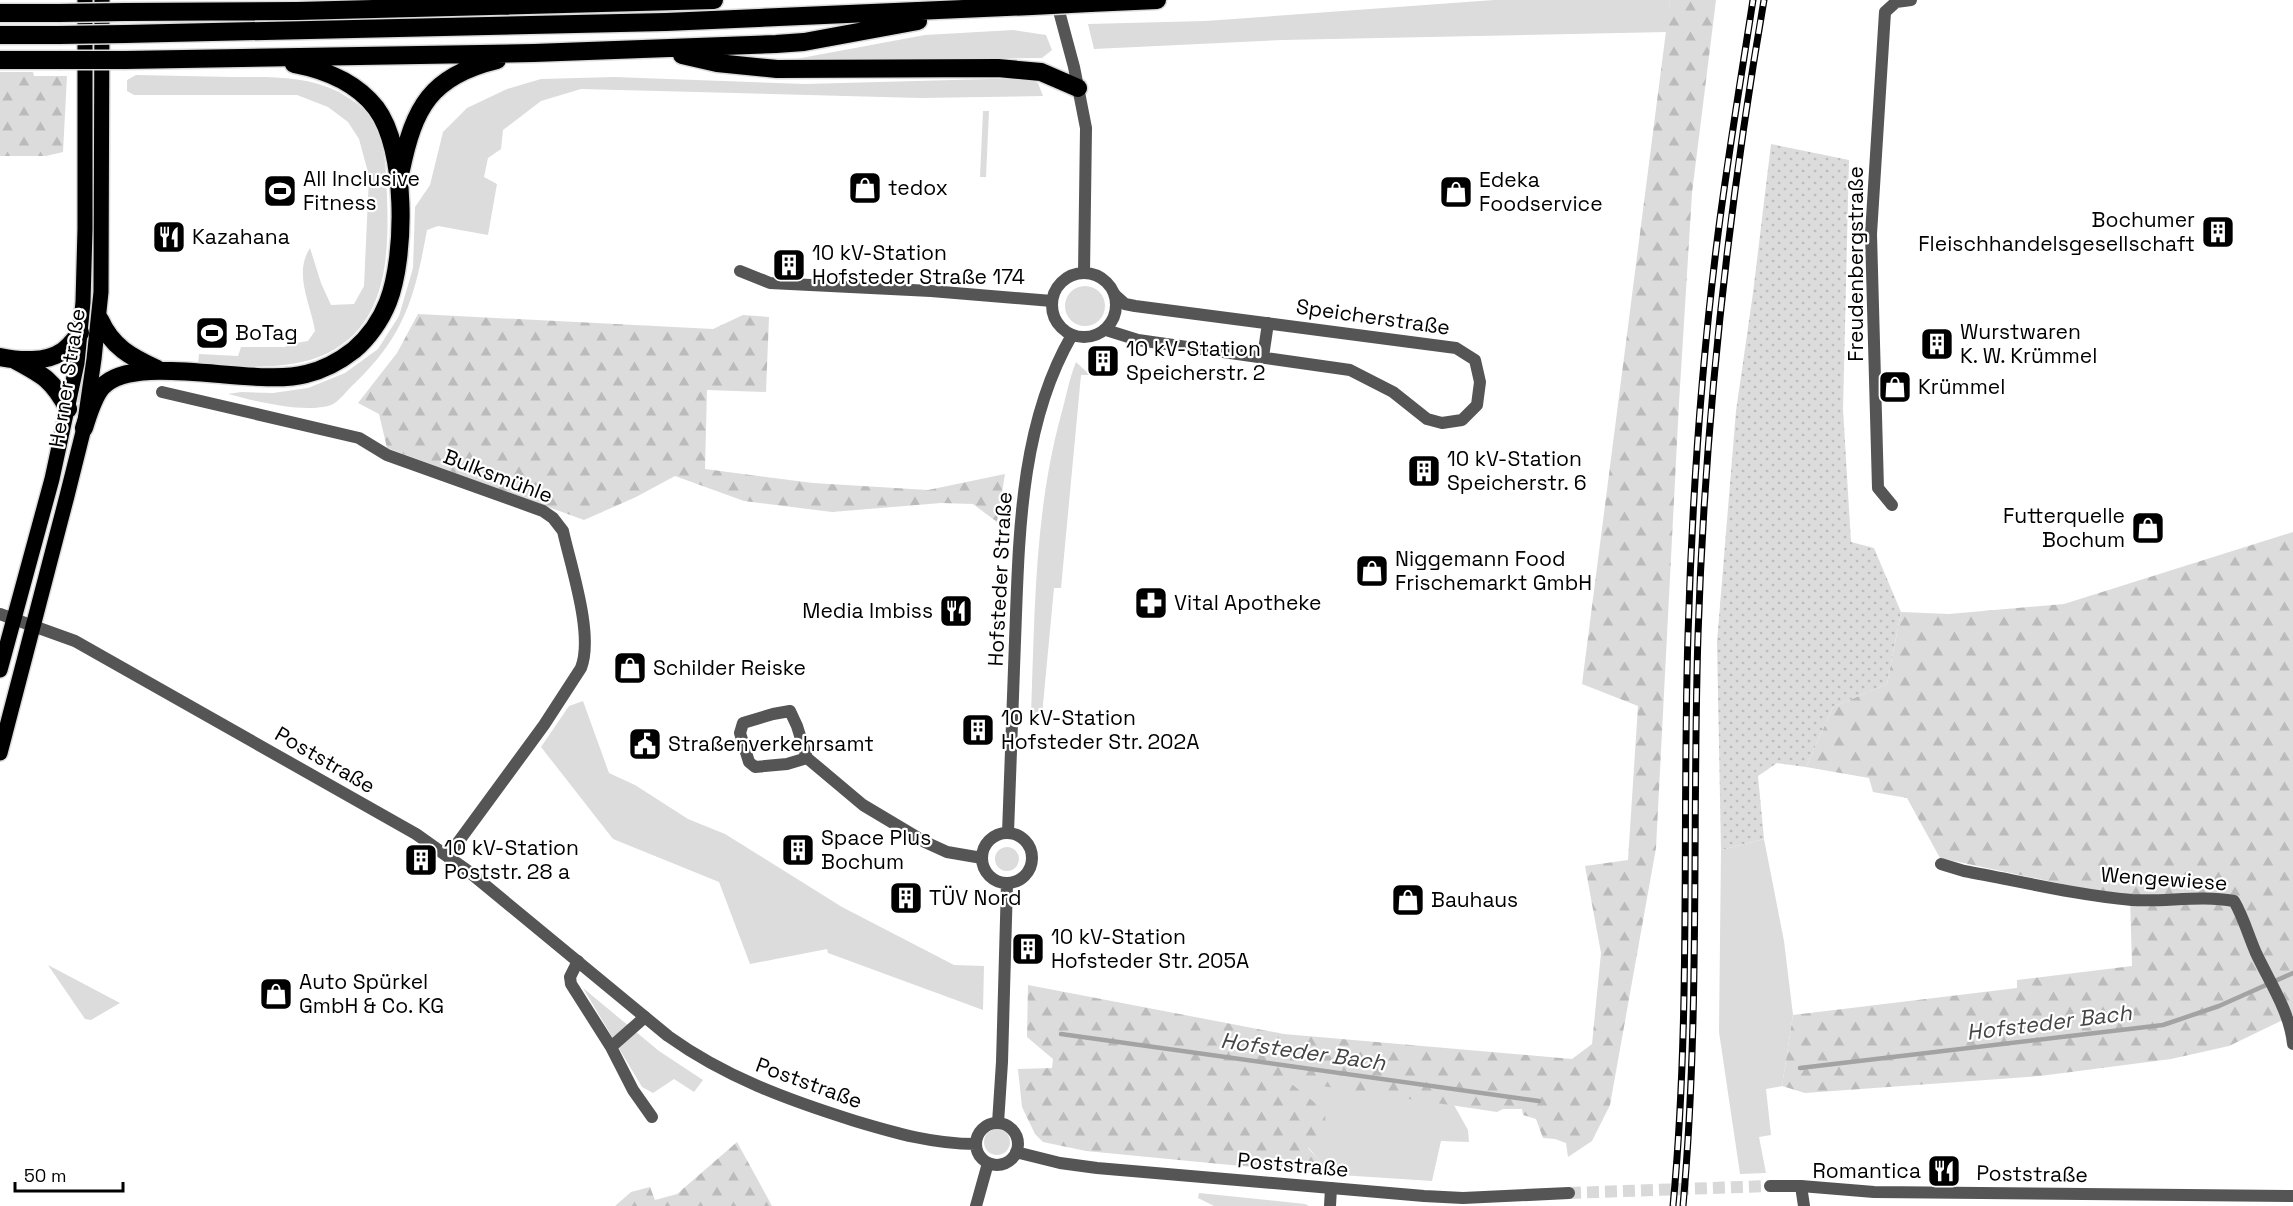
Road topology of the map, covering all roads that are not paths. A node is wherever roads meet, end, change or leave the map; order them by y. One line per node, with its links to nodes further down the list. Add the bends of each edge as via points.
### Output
1 (85, 0): 23 (main road, Herner Straße, via 85,229)
2 (102, 0): 20 (main road, Herner Straße)
3 (714, 0): 8 (highway, bridge, via 297,11)
4 (1056, 0): 14 (street)
5 (1157, 0): 7 (highway, bridge)
6 (1911, 0): 31 (street, Freudenbergstraße, via 1896,2 1885,12 1871,234 1878,488)
7 (1009, 8): 9 (highway, bridge, via 622,24); 10 (highway, via 804,42)
8 (0, 13)
9 (0, 35)
10 (641, 49): 11 (highway); 14 (highway, via 777,69 1008,69 1041,72)
11 (534, 53): 12 (highway); 15 (highway, via 487,62 441,85 416,115)
12 (236, 59): 13 (highway, bridge); 15 (highway, via 307,67 326,72 355,88 381,116 391,140)
13 (0, 60)
14 (1078, 88): 17 (street, via 1086,128)
15 (399, 181): 27 (highway, via 396,277 377,324 355,349 305,375 246,377)
16 (740, 271): 19 (street, via 770,283)
17 (1084, 273): 18 (street, via 1103,279); 19 (street, via 1066,278)
18 (1115, 295): 21 (street, Speicherstraße, via 1134,306); 22 (street, via 1116,312)
19 (1052, 301): 24 (street, via 1056,321)
20 (100, 320): 27 (highway, via 106,334 123,352); 30 (main road, Herner Straße)
21 (1268, 323): 25 (street, Speicherstraße); 25 (street, Speicherstraße, via 1456,348 1475,360 1479,398 1462,420 1442,423 1427,419 1393,392 1350,370)
22 (1106, 330): 24 (street, via 1091,337); 25 (street, Speicherstraße, via 1138,340)
23 (80, 333): 26 (highway, via 56,355); 29 (main road, Herner Straße)
24 (1071, 335): 38 (street, Hofsteder Straße, via 1055,364 1028,466 1018,554)
25 (1263, 357)
26 (6, 358): 29 (highway, via 51,381)
27 (159, 369): 30 (highway, via 112,378 100,388)
28 (162, 392): 39 (street, Bulksmühle, via 359,438 387,455 543,511 562,531 586,632 581,668)
29 (68, 410): 33 (main road, Herner Straße)
30 (84, 428): 34 (main road, Herner Straße)
31 (1892, 505)
32 (0, 614): 33 (street, Poststraße)
33 (15, 619): 34 (street, Poststraße); 35 (main road, Herner Straße)
34 (33, 626): 36 (main road, Herner Straße); 39 (street, Poststraße, via 75,641 416,834)
35 (0, 670)
36 (0, 753)
37 (807, 758): 37 (street, via 790,711 743,723 740,734 749,762 755,767); 40 (street, via 863,805 895,825 947,852)
38 (1008, 833): 40 (street, via 990,839); 42 (street, via 1022,838 1032,856 1028,873)
39 (448, 856): 43 (street, Poststraße)
40 (982, 858): 42 (street, via 989,877)
41 (1941, 864): 45 (street, Wengewiese, via 2108,898 2234,901 2279,1002)
42 (1007, 884): 48 (street)
43 (578, 961): 44 (street, Poststraße); 46 (street, via 570,976 571,984)
44 (645, 1017): 46 (street); 49 (street, Poststraße, via 693,1054 778,1095 901,1135)
45 (2293, 1044)
46 (611, 1047): 47 (street)
47 (652, 1117)
48 (998, 1124): 49 (street, via 983,1129); 50 (street, via 1015,1134)
49 (976, 1144): 51 (street, via 979,1156)
50 (1016, 1152): 51 (street, via 1002,1165); 54 (street, Poststraße, via 1097,1168)
51 (988, 1163): 57 (street)
52 (1770, 1186): 53 (street, Poststraße)
53 (1802, 1186): 56 (street, Poststraße, via 1874,1192); 59 (street)
54 (1331, 1188): 55 (street, Poststraße, via 1450,1197); 58 (street)
55 (1569, 1193)
56 (2293, 1196)
57 (976, 1206)
58 (1330, 1206)
59 (1804, 1206)

